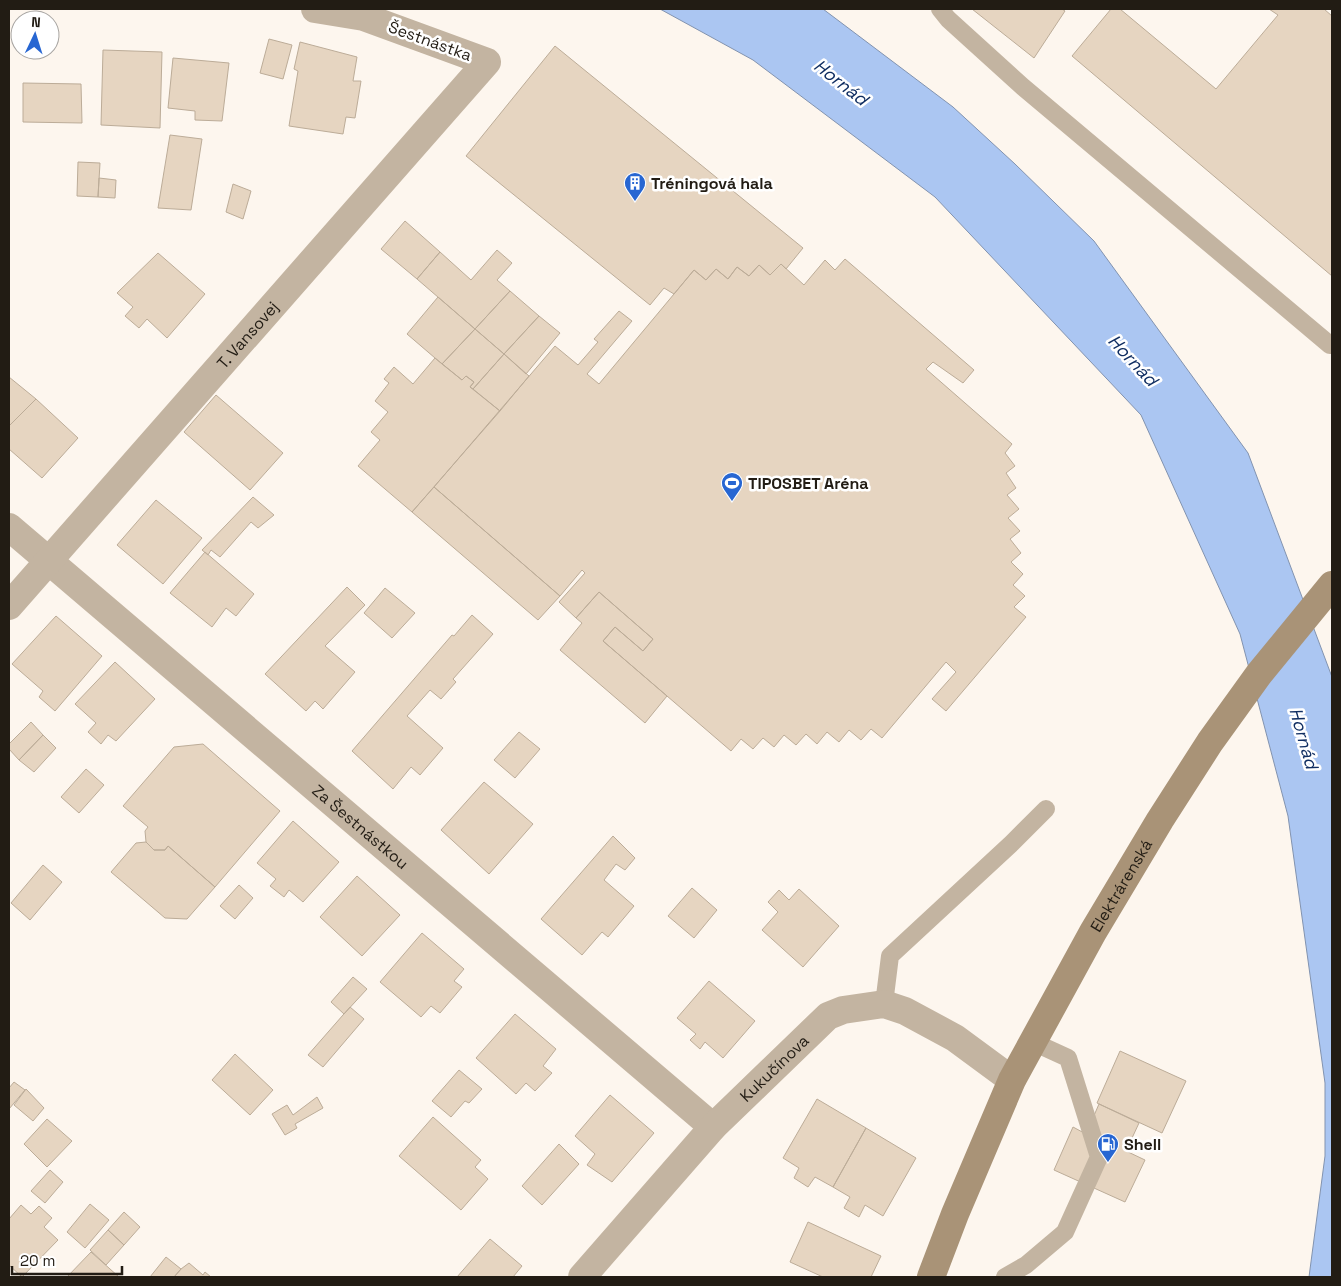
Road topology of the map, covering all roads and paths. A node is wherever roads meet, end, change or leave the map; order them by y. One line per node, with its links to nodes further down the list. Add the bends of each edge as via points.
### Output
1 (315, 9): 3 (street, Šestnástka, via 364,17)
2 (940, 9): 4 (lane, via 1024,87)
3 (487, 62): 6 (street, T. Vansovej)
4 (1330, 345)
5 (9, 527): 6 (street, Za Šestnástkou)
6 (49, 562): 8 (street, T. Vansovej); 13 (street, Za Šestnástkou)
7 (1332, 585): 11 (main road, Elektrárenská, via 1258,674 1210,742 1093,932)
8 (9, 606)
9 (1046, 809): 10 (lane, via 890,956)
10 (884, 1004): 12 (street, Kukučínova, via 905,1011 955,1038); 13 (street, Kukučínova, via 843,1010 828,1016)
11 (1033, 1042): 12 (main road, Elektrárenská); 16 (lane, via 1068,1058 1099,1157 1064,1232 1026,1265)
12 (1012, 1080): 15 (main road, Elektrárenská)
13 (713, 1127): 14 (street, Kukučínova)
14 (582, 1277)
15 (931, 1277)
16 (1005, 1277)

